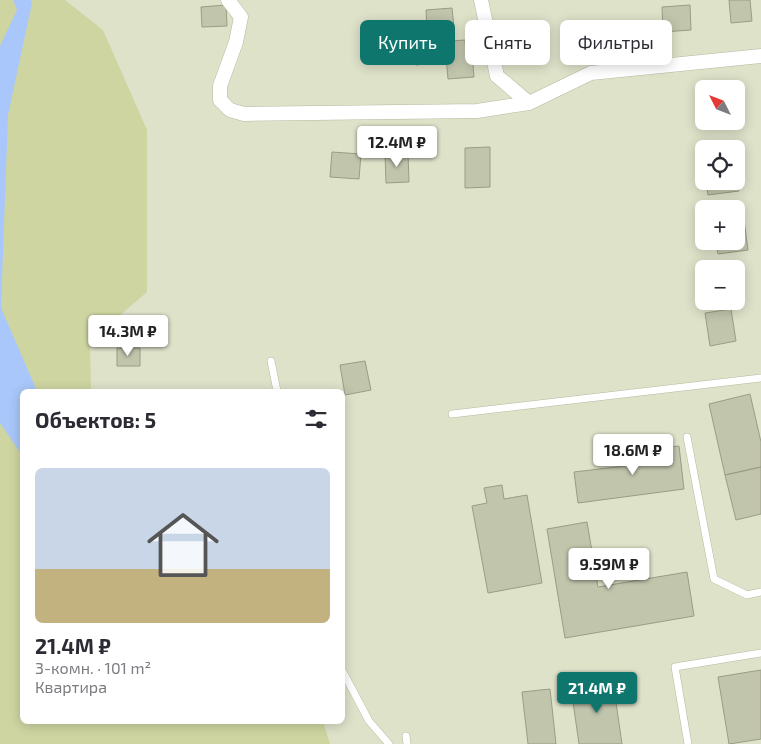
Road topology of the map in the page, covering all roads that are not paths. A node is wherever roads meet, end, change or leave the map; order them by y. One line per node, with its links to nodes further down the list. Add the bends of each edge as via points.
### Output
1 (228, 0): 4 (street, via 241,17 220,86 220,100 230,110 244,114 477,111)
2 (482, 0): 4 (street, via 497,76)
3 (761, 56): 4 (street, via 591,72)
4 (529, 103)
5 (271, 361): 7 (lane)
6 (761, 378): 8 (lane)
7 (277, 389)
8 (452, 414)
9 (688, 436): 10 (lane, via 714,579 747,595)
10 (761, 592)
11 (761, 653): 14 (lane, via 675,667)
12 (345, 676): 13 (lane, via 369,721)
13 (389, 744)
14 (688, 744)

